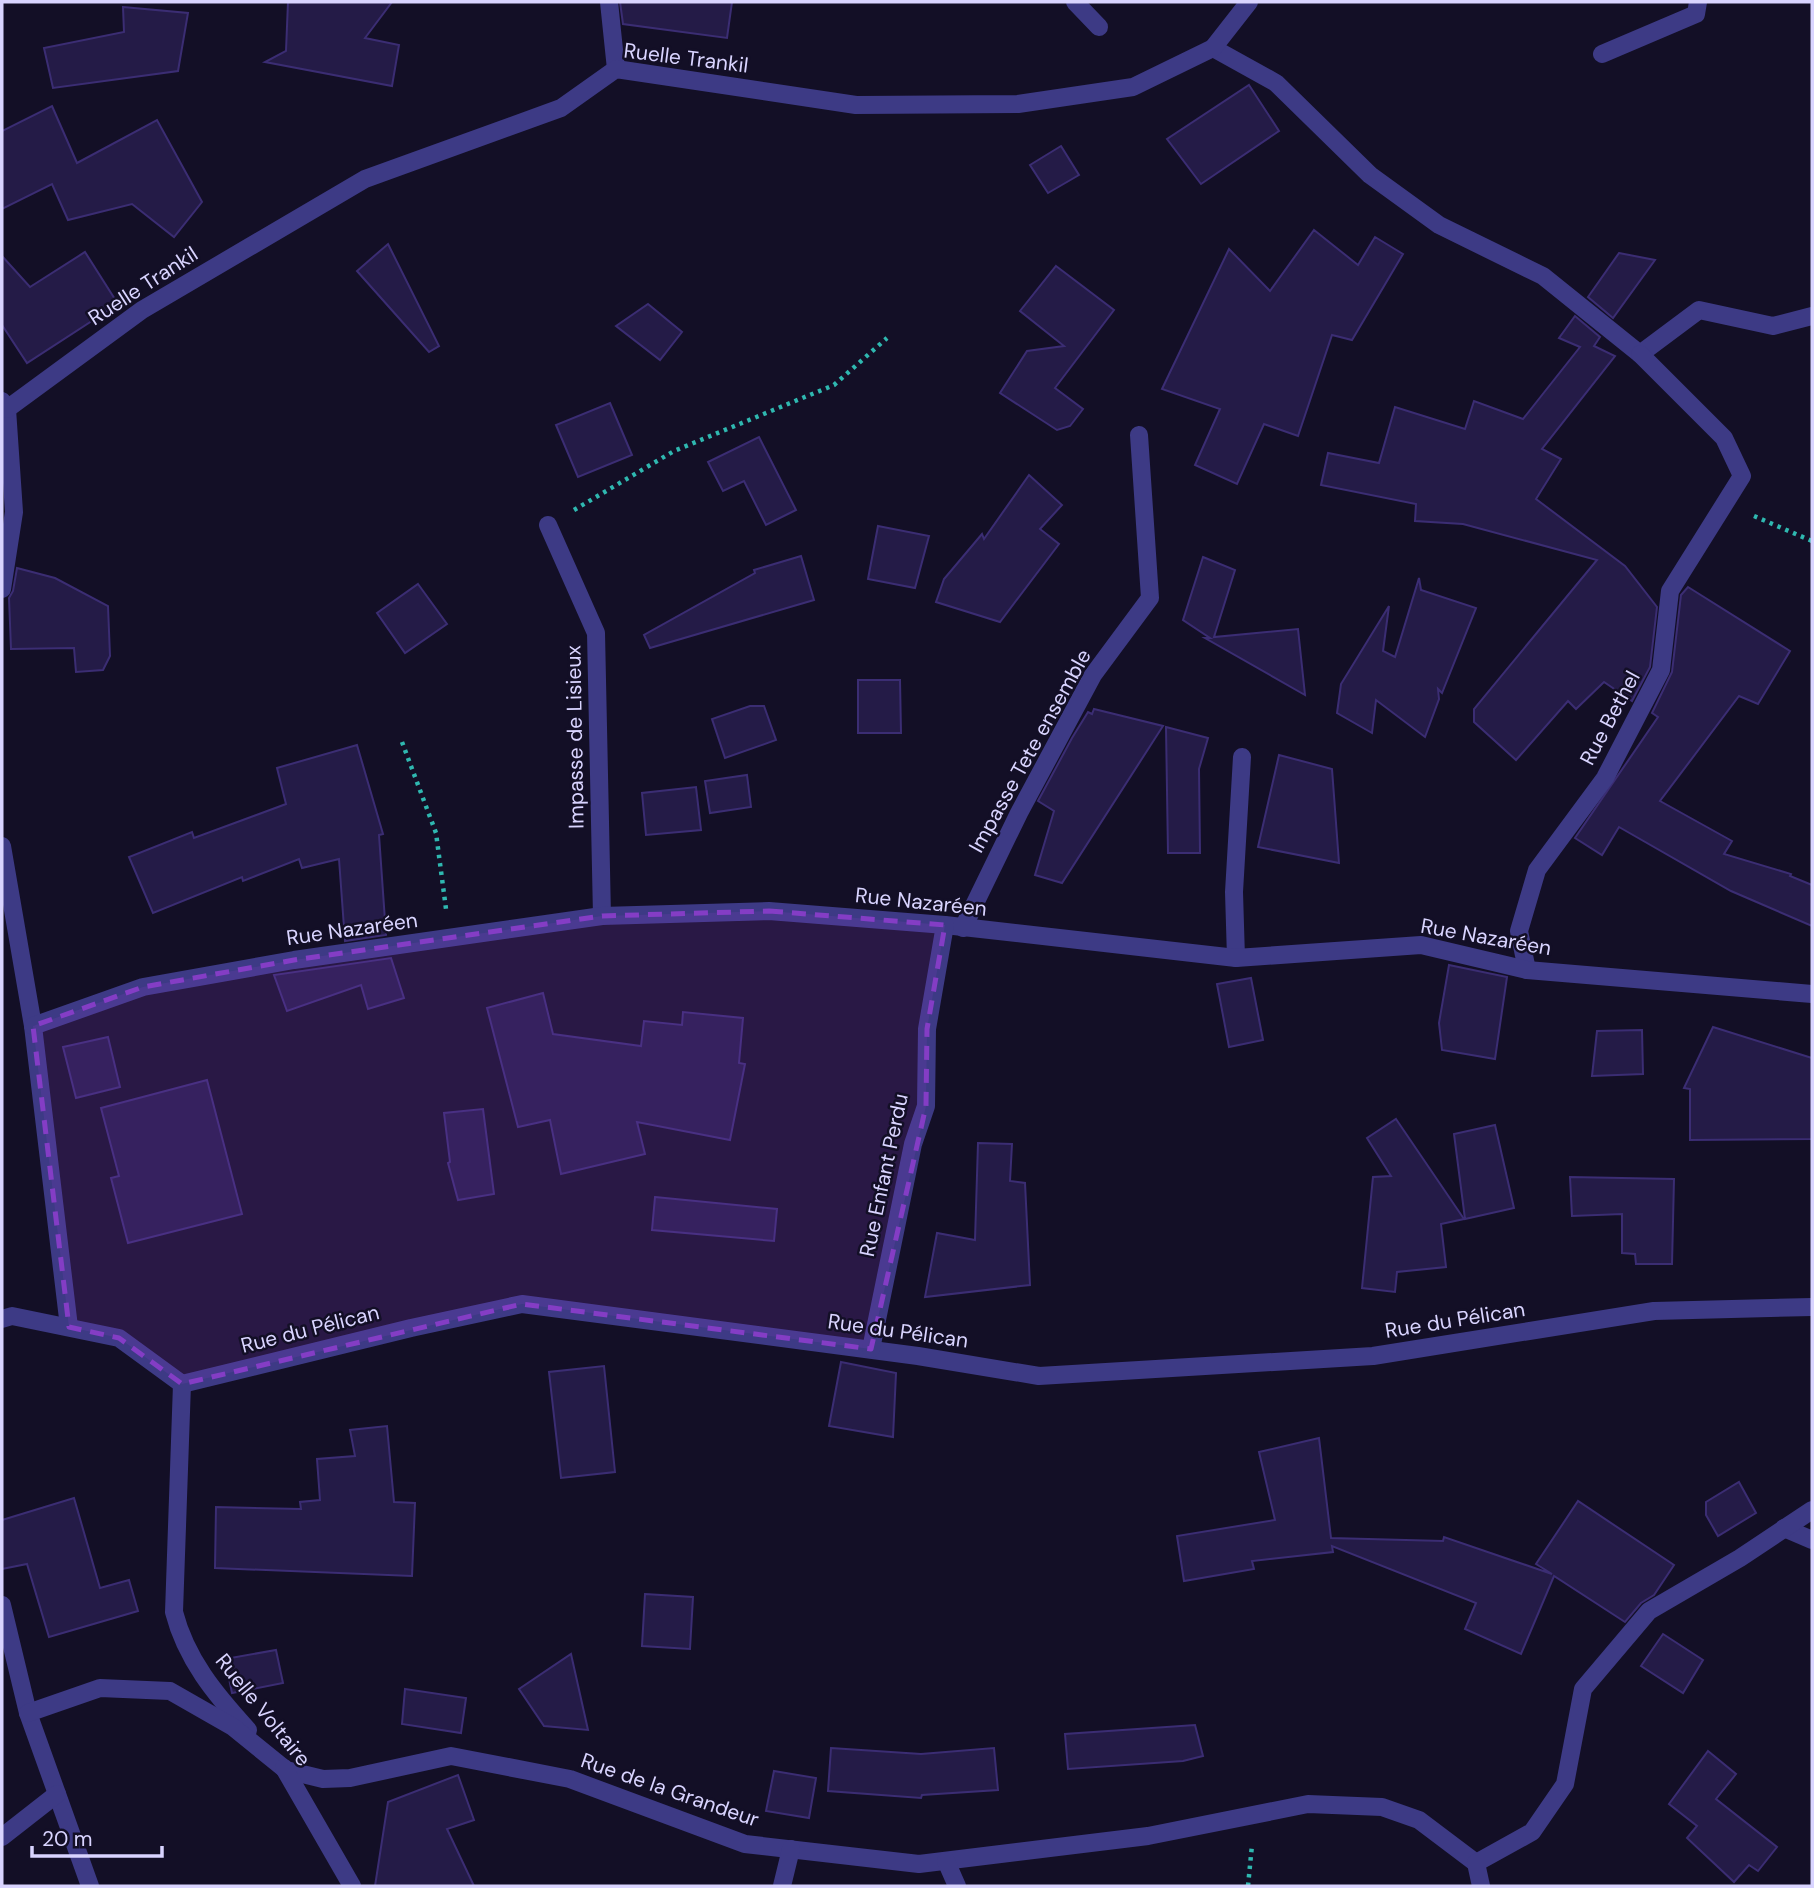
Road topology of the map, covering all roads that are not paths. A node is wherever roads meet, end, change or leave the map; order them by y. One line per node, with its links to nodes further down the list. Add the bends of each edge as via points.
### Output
1 (609, 2): 8 (street)
2 (1075, 2): 5 (street)
3 (1249, 2): 6 (street, Ruelle Trankil)
4 (1698, 2): 7 (street, via 1696,14)
5 (1099, 27)
6 (1213, 48): 8 (street, Ruelle Trankil, via 1133,87 1018,104 856,105); 10 (street, via 1276,83 1370,175 1399,197 1439,225 1543,276)
7 (1602, 54)
8 (616, 69): 11 (street, Ruelle Trankil, via 561,108 365,179 142,310)
9 (1812, 316): 10 (street, via 1773,326 1699,310)
10 (1640, 354): 21 (street, Rue Bethel, via 1724,438 1742,476 1670,591 1661,670 1655,682 1605,778 1537,870 1519,930)
11 (4, 405): 14 (street, via 14,512)
12 (1139, 436): 19 (street, Impasse Tete ensemble, via 1150,598 1093,675)
13 (548, 525): 17 (street, Impasse de Lisieux, via 596,633)
14 (2, 589)
15 (1241, 757): 20 (street, via 1234,892)
16 (2, 846): 23 (street)
17 (602, 916): 18 (street, Rue Nazaréen, via 769,911); 23 (street, Rue Nazaréen, via 143,987)
18 (945, 925): 19 (street, Rue Nazaréen); 27 (street, Rue Enfant Perdu, via 926,1029 926,1106)
19 (963, 928): 20 (street, Rue Nazaréen)
20 (1236, 958): 21 (street, Rue Nazaréen, via 1421,945)
21 (1527, 970): 22 (street, Rue Nazaréen)
22 (1812, 994)
23 (33, 1026): 26 (street)
24 (1812, 1307): 27 (street, Rue du Pélican, via 1654,1311 1373,1356 1039,1376)
25 (2, 1319): 26 (street, via 12,1315)
26 (69, 1327): 28 (street, via 119,1338)
27 (871, 1349): 28 (street, Rue du Pélican, via 522,1304)
28 (182, 1384): 34 (street, Ruelle Voltaire, via 174,1612 182,1643 222,1701)
29 (1812, 1510): 30 (street)
30 (1784, 1528): 31 (street); 39 (street, via 1649,1611 1583,1689 1565,1784 1532,1832)
31 (1812, 1540)
32 (2, 1605): 33 (street)
33 (28, 1713): 34 (street, Rue de la Grandeur, via 100,1688 170,1691 233,1727); 35 (street)
34 (286, 1770): 37 (street, Rue de la Grandeur, via 323,1779 349,1778 451,1756 570,1779 745,1844); 41 (street, Ruelle Voltaire)
35 (57, 1794): 36 (street); 40 (street)
36 (2, 1837)
37 (791, 1849): 38 (street, Rue de la Grandeur, via 919,1864); 42 (street)
38 (946, 1861): 39 (street, Rue de la Grandeur, via 1148,1836 1308,1804 1382,1807 1419,1819); 43 (street)
39 (1476, 1863): 44 (street)
40 (90, 1886)
41 (352, 1886)
42 (782, 1886)
43 (957, 1886)
44 (1481, 1886)

